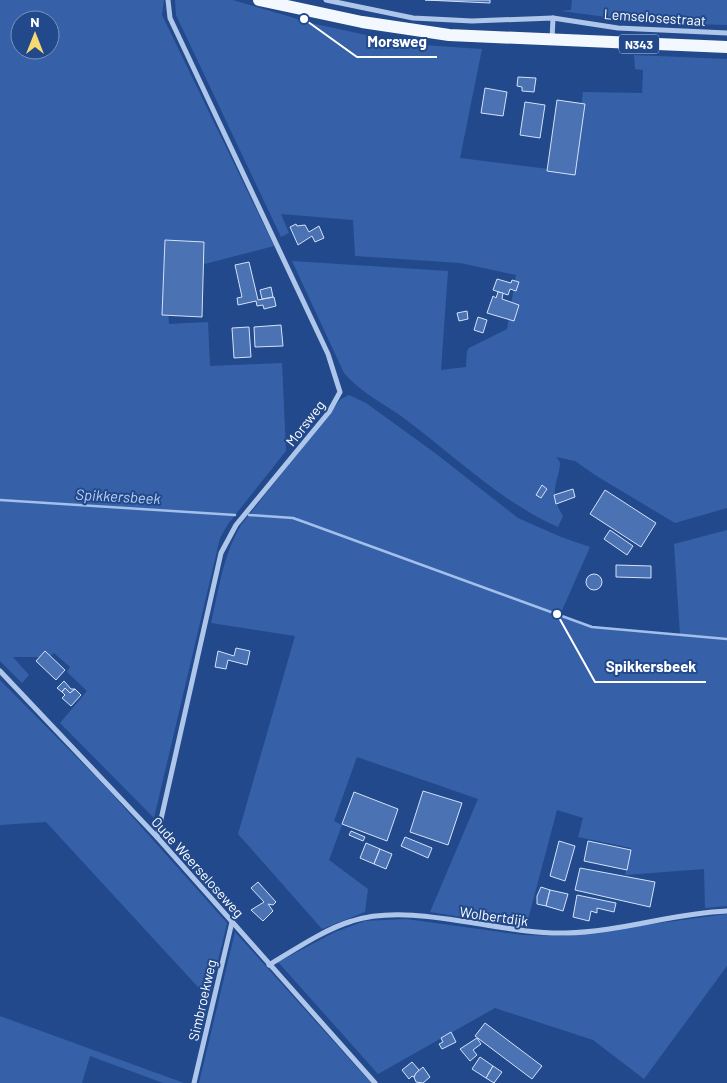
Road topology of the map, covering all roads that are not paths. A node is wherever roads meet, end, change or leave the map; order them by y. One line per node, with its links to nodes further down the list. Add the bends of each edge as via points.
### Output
1 (168, 0): 9 (street, Morsweg, via 170,18 328,354 340,392 330,412 236,525 221,553)
2 (259, 0): 6 (main road, N343, via 396,28)
3 (326, 0): 4 (street, Lemselosestraat, via 413,18 472,21)
4 (552, 18): 5 (street, Lemselosestraat, via 618,28); 6 (street)
5 (727, 33)
6 (552, 41): 7 (main road, N343)
7 (727, 47)
8 (0, 671): 9 (street, Oude Weerseloseweg)
9 (157, 837): 11 (street, Oude Weerseloseweg)
10 (727, 912): 12 (street, Wolbertdijk, via 548,934 415,916 378,916 351,921)
11 (232, 922): 12 (street, Oude Weerseloseweg); 13 (street, Simbroekweg)
12 (269, 965): 14 (street, Oude Weerseloseweg)
13 (194, 1083)
14 (375, 1083)

